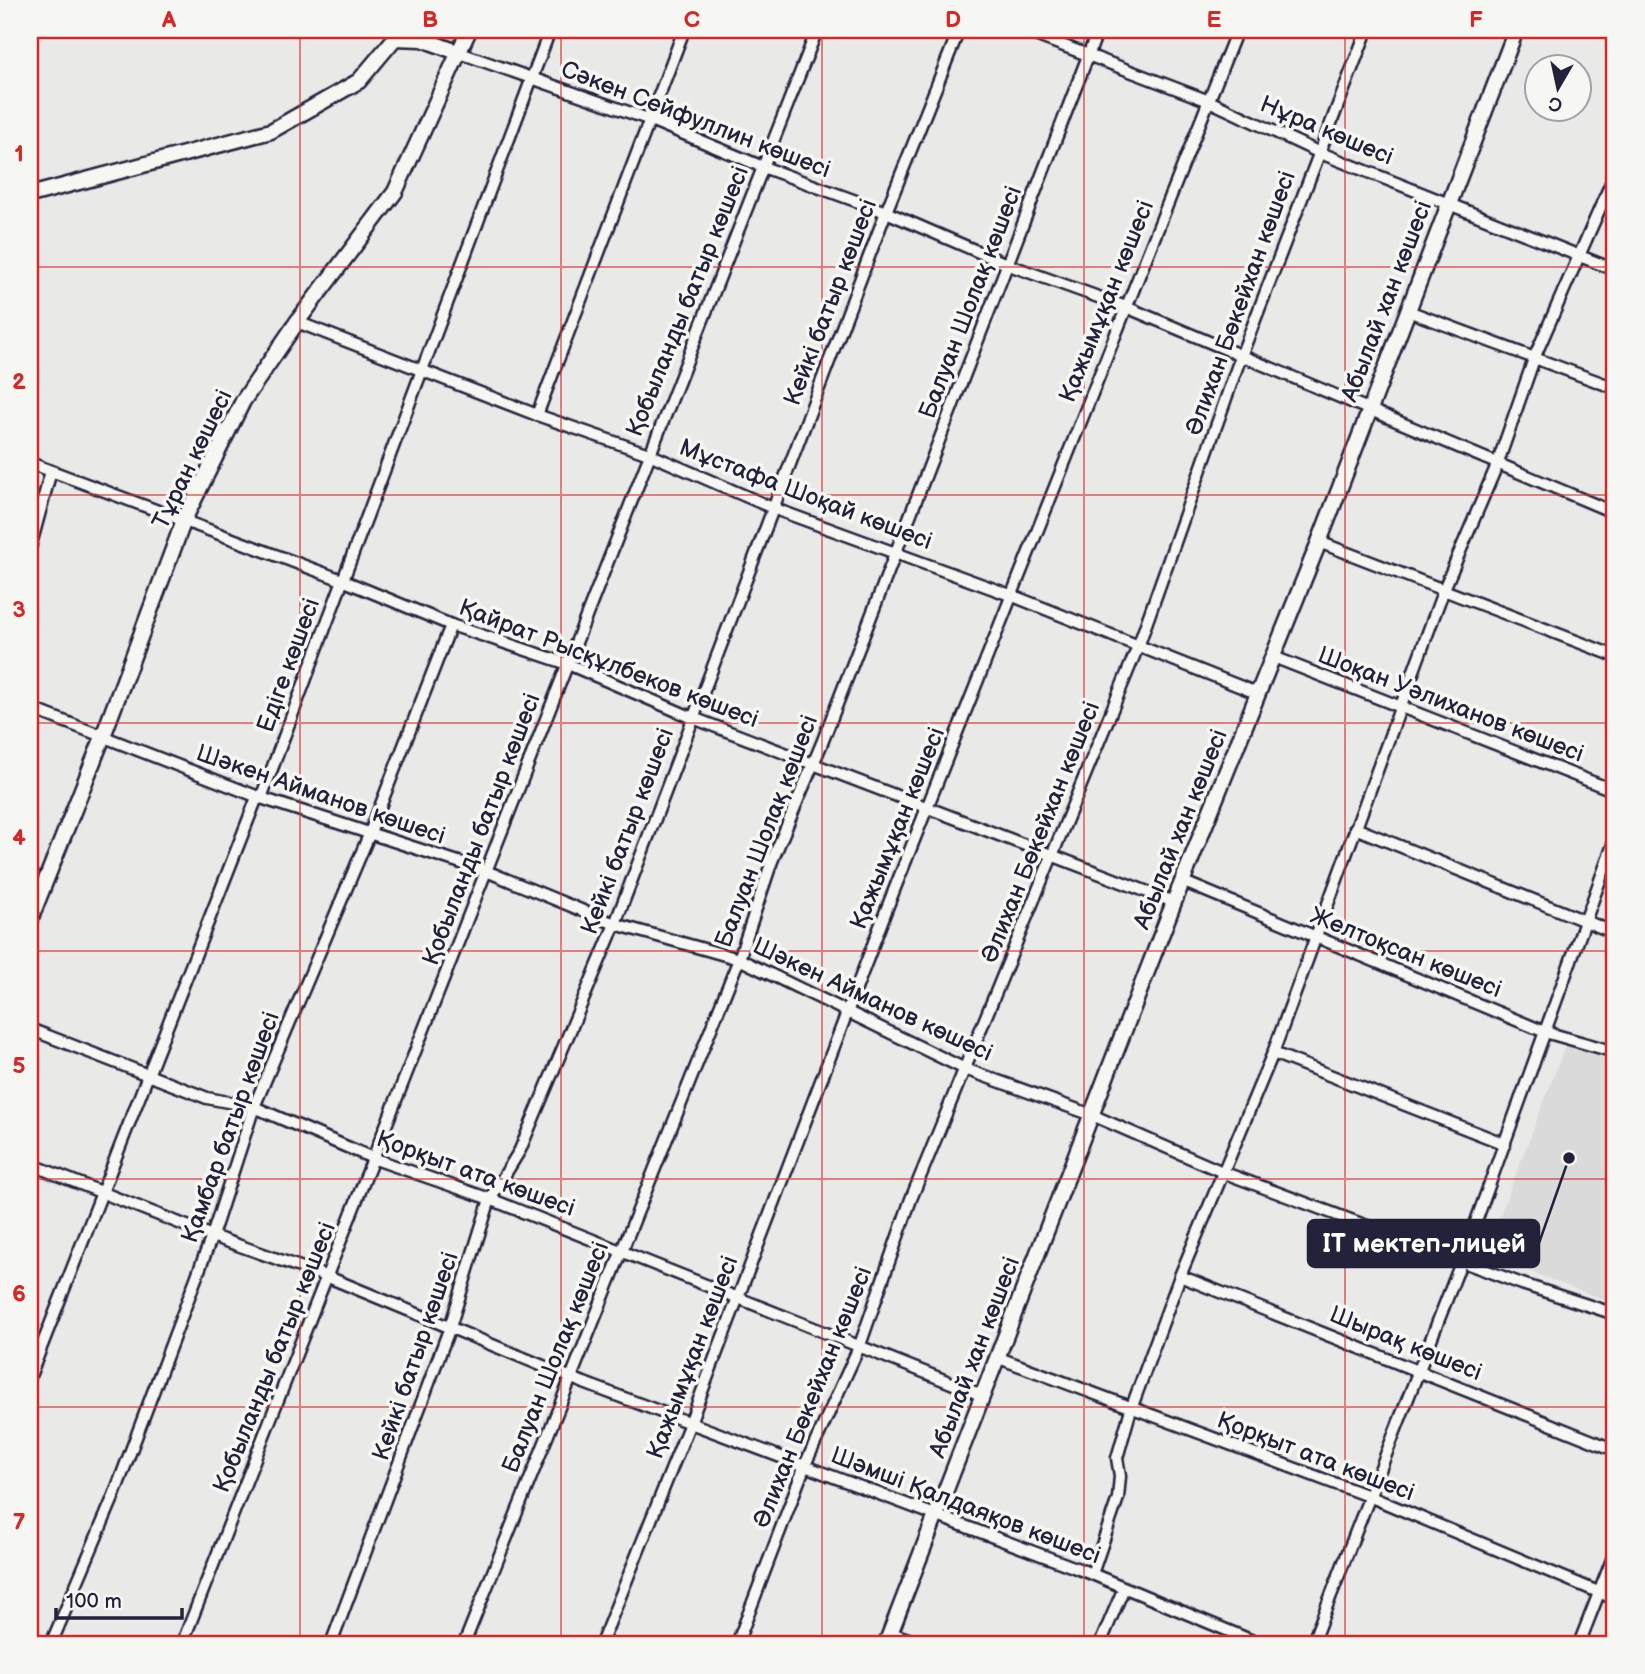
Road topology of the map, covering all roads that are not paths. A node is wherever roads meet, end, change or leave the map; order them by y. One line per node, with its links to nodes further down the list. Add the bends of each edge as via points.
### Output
1 (469, 30): 11 (street, Тұран көшесі)
2 (550, 30): 13 (street, Едіге көшесі)
3 (684, 30): 15 (street)
4 (817, 30): 17 (street, Қобыланды батыр көшесі)
5 (959, 30): 21 (street, Кейкі батыр көшесі)
6 (1022, 30): 12 (street, Нұра көшесі)
7 (1098, 30): 12 (street, Балуан Шолақ көшесі)
8 (1237, 30): 14 (street, Қажымұқан көшесі)
9 (1367, 30): 16 (street, Әлихан Бөкейхан көшесі)
10 (1516, 30): 20 (street, Абылай хан көшесі)
11 (460, 53): 13 (street, Сәкен Сейфуллин көшесі); 19 (street, via 422,40 395,38 359,81 271,131); 27 (street, Тұран көшесі, via 395,192)
12 (1087, 56): 14 (street, Нұра көшесі); 23 (street, Балуан Шолақ көшесі)
13 (533, 80): 15 (street, Сәкен Сейфуллин көшесі); 30 (street, Едіге көшесі)
14 (1209, 101): 16 (street, Нұра көшесі); 25 (street, Қажымұқан көшесі)
15 (648, 118): 17 (street, Сәкен Сейфуллин көшесі); 33 (street)
16 (1318, 152): 20 (street, Нұра көшесі); 28 (street, Әлихан Бөкейхан көшесі)
17 (763, 167): 21 (street, Сәкен Сейфуллин көшесі); 34 (street, Қобыланды батыр көшесі)
18 (1615, 174): 22 (street)
19 (30, 195)
20 (1448, 203): 22 (street, Нұра көшесі); 26 (street, Абылай хан көшесі)
21 (886, 212): 23 (street, Сәкен Сейфуллин көшесі); 38 (street, Кейкі батыр көшесі)
22 (1579, 255): 24 (street, Нұра көшесі); 29 (street)
23 (1009, 265): 25 (street, Сәкен Сейфуллин көшесі); 43 (street, Балуан Шолақ көшесі)
24 (1615, 270)
25 (1126, 307): 28 (street, Сәкен Сейфуллин көшесі); 46 (street, Қажымұқан көшесі)
26 (1408, 311): 29 (street); 32 (street, Абылай хан көшесі)
27 (297, 322): 30 (street, Мұстафа Шоқай көшесі); 40 (street, Тұран көшесі, via 243,401)
28 (1241, 356): 32 (street, Сәкен Сейфуллин көшесі); 48 (street, Әлихан Бөкейхан көшесі)
29 (1535, 356): 31 (street); 36 (street)
30 (422, 372): 33 (street, Мұстафа Шоқай көшесі); 44 (street, Едіге көшесі)
31 (1615, 388)
32 (1368, 411): 36 (street, Сәкен Сейфуллин көшесі); 41 (street, Абылай хан көшесі)
33 (537, 415): 34 (street, Мұстафа Шоқай көшесі)
34 (649, 454): 38 (street, Мұстафа Шоқай көшесі); 51 (street, Қобыланды батыр көшесі)
35 (30, 463): 37 (street, Қайрат Рысқұлбеков көшесі)
36 (1497, 465): 39 (street, Сәкен Сейфуллин көшесі); 45 (street)
37 (51, 471): 40 (street, Қайрат Рысқұлбеков көшесі); 42 (street)
38 (775, 509): 43 (street, Мұстафа Шоқай көшесі); 55 (street, Кейкі батыр көшесі)
39 (1615, 513)
40 (184, 520): 44 (street, Қайрат Рысқұлбеков көшесі); 56 (street, Тұран көшесі)
41 (1319, 542): 45 (street); 49 (street, Абылай хан көшесі)
42 (30, 548)
43 (895, 552): 46 (street, Мұстафа Шоқай көшесі); 57 (street, Балуан Шолақ көшесі)
44 (342, 580): 47 (street, Қайрат Рысқұлбеков көшесі); 59 (street, Едіге көшесі)
45 (1444, 589): 50 (street); 53 (street)
46 (1013, 596): 48 (street, Мұстафа Шоқай көшесі); 60 (street, Қажымұқан көшесі)
47 (450, 625): 51 (street, Қайрат Рысқұлбеков көшесі); 62 (street, Қамбар батыр көшесі)
48 (1139, 644): 52 (street, Мұстафа Шоқай көшесі); 64 (street, Әлихан Бөкейхан көшесі)
49 (1271, 656): 52 (street, Абылай хан көшесі); 53 (street, Шоқан Уәлиханов көшесі)
50 (1615, 656)
51 (568, 664): 55 (street, Қайрат Рысқұлбеков көшесі); 65 (street, Қобыланды батыр көшесі)
52 (1259, 694): 66 (street, Абылай хан көшесі)
53 (1400, 706): 58 (street, Шоқан Уәлиханов көшесі); 61 (street)
54 (30, 709): 56 (street, Шәкен Айманов көшесі)
55 (693, 718): 57 (street, Қайрат Рысқұлбеков көшесі); 70 (street, Кейкі батыр көшесі)
56 (102, 739): 59 (street, Шәкен Айманов көшесі); 68 (street, Тұран көшесі)
57 (814, 764): 60 (street, Қайрат Рысқұлбеков көшесі); 73 (street, Балуан Шолақ көшесі, via 772,861)
58 (1615, 791)
59 (261, 798): 62 (street, Шәкен Айманов көшесі); 80 (street, Едіге көшесі, via 256,800)
60 (927, 807): 64 (street, Қайрат Рысқұлбеков көшесі); 74 (street, Қажымұқан көшесі)
61 (1355, 828): 69 (street); 72 (street)
62 (369, 835): 65 (street, Шәкен Айманов көшесі); 81 (street, Қамбар батыр көшесі)
63 (1615, 839): 69 (street)
64 (1054, 856): 67 (street, Қайрат Рысқұлбеков көшесі); 79 (street, Әлихан Бөкейхан көшесі)
65 (486, 871): 70 (street, Шәкен Айманов көшесі); 84 (street, Қобыланды батыр көшесі)
66 (1184, 881): 67 (street, Абылай хан көшесі); 72 (street, Желтоқсан көшесі)
67 (1174, 902): 82 (street, Абылай хан көшесі)
68 (30, 920)
69 (1586, 922): 71 (street); 76 (street)
70 (615, 924): 73 (street, Шәкен Айманов көшесі); 88 (street, Кейкі батыр көшесі, via 520,1150)
71 (1615, 933)
72 (1314, 937): 76 (street, Желтоқсан көшесі); 78 (street)
73 (739, 959): 74 (street, Шәкен Айманов көшесі); 90 (street, Балуан Шолақ көшесі)
74 (849, 1012): 79 (street, Шәкен Айманов көшесі); 94 (street, Қажымұқан көшесі)
75 (30, 1029): 80 (street, Қорқыт ата көшесі)
76 (1545, 1032): 77 (street, Желтоқсан көшесі); 83 (street)
77 (1615, 1052)
78 (1273, 1053): 83 (street); 86 (street)
79 (965, 1069): 82 (street, Шәкен Айманов көшесі); 97 (street, Әлихан Бөкейхан көшесі, via 911,1199)
80 (146, 1074): 81 (street, Қорқыт ата көшесі, via 207,1098); 87 (street, Едіге көшесі)
81 (254, 1107): 84 (street, Қорқыт ата көшесі); 89 (street, Қамбар батыр көшесі)
82 (1093, 1115): 86 (street, Шәкен Айманов көшесі); 98 (street, Абылай хан көшесі)
83 (1505, 1144): 91 (street)
84 (375, 1159): 88 (street, Қорқыт ата көшесі); 93 (street, Қобыланды батыр көшесі)
85 (30, 1164): 87 (street, Шәмші Қалдаяқов көшесі)
86 (1225, 1173): 91 (street, Шәкен Айманов көшесі); 92 (street)
87 (100, 1193): 89 (street, Шәмші Қалдаяқов көшесі); 100 (street, Едіге көшесі)
88 (490, 1199): 90 (street, Қорқыт ата көшесі); 96 (street, Кейкі батыр көшесі)
89 (212, 1236): 93 (street, Шәмші Қалдаяқов көшесі); 115 (street, Қамбар батыр көшесі, via 113,1498)
90 (620, 1251): 94 (street, Қорқыт ата көшесі); 101 (street, Балуан Шолақ көшесі)
91 (1462, 1261): 95 (street, Шәкен Айманов көшесі); 99 (street)
92 (1180, 1276): 99 (street, Шырақ көшесі); 103 (street)
93 (328, 1277): 96 (street, Шәмші Қалдаяқов көшесі); 116 (street, Қобыланды батыр көшесі)
94 (738, 1298): 97 (street, Қорқыт ата көшесі); 104 (street, Қажымұқан көшесі)
95 (1615, 1314)
96 (450, 1327): 101 (street, Шәмші Қалдаяқов көшесі); 117 (street, Кейкі батыр көшесі)
97 (860, 1345): 102 (street, Қорқыт ата көшесі); 106 (street, Әлихан Бөкейхан көшесі)
98 (999, 1358): 102 (street, Абылай хан көшесі); 103 (street, Қорқыт ата көшесі)
99 (1420, 1371): 105 (street, Шырақ көшесі); 107 (street)
100 (30, 1376)
101 (570, 1376): 104 (street, Шәмші Қалдаяқов көшесі); 118 (street, Балуан Шолақ көшесі)
102 (984, 1396): 108 (street, Абылай хан көшесі)
103 (1131, 1409): 107 (street, Қорқыт ата көшесі); 110 (street, via 1117,1458 1120,1476 1114,1511)
104 (690, 1423): 106 (street, Шәмші Қалдаяқов көшесі); 119 (street, Қажымұқан көшесі)
105 (1615, 1450)
106 (805, 1465): 108 (street, Шәмші Қалдаяқов көшесі); 120 (street, Әлихан Бөкейхан көшесі)
107 (1371, 1497): 112 (street, Қорқыт ата көшесі); 124 (street)
108 (936, 1516): 110 (street, Шәмші Қалдаяқов көшесі); 114 (street, Абылай хан көшесі)
109 (1615, 1552): 112 (street)
110 (1092, 1574): 111 (street, Шәмші Қалдаяқов көшесі)
111 (1123, 1590): 122 (street); 123 (street, Шәмші Қалдаяқов көшесі)
112 (1599, 1593): 113 (street, Қорқыт ата көшесі); 125 (street)
113 (1615, 1599)
114 (888, 1639): 121 (street)
115 (51, 1644)
116 (183, 1644)
117 (331, 1644)
118 (464, 1644)
119 (601, 1644)
120 (737, 1644)
121 (923, 1644)
122 (1100, 1644)
123 (1260, 1644)
124 (1312, 1644)
125 (1579, 1644)

